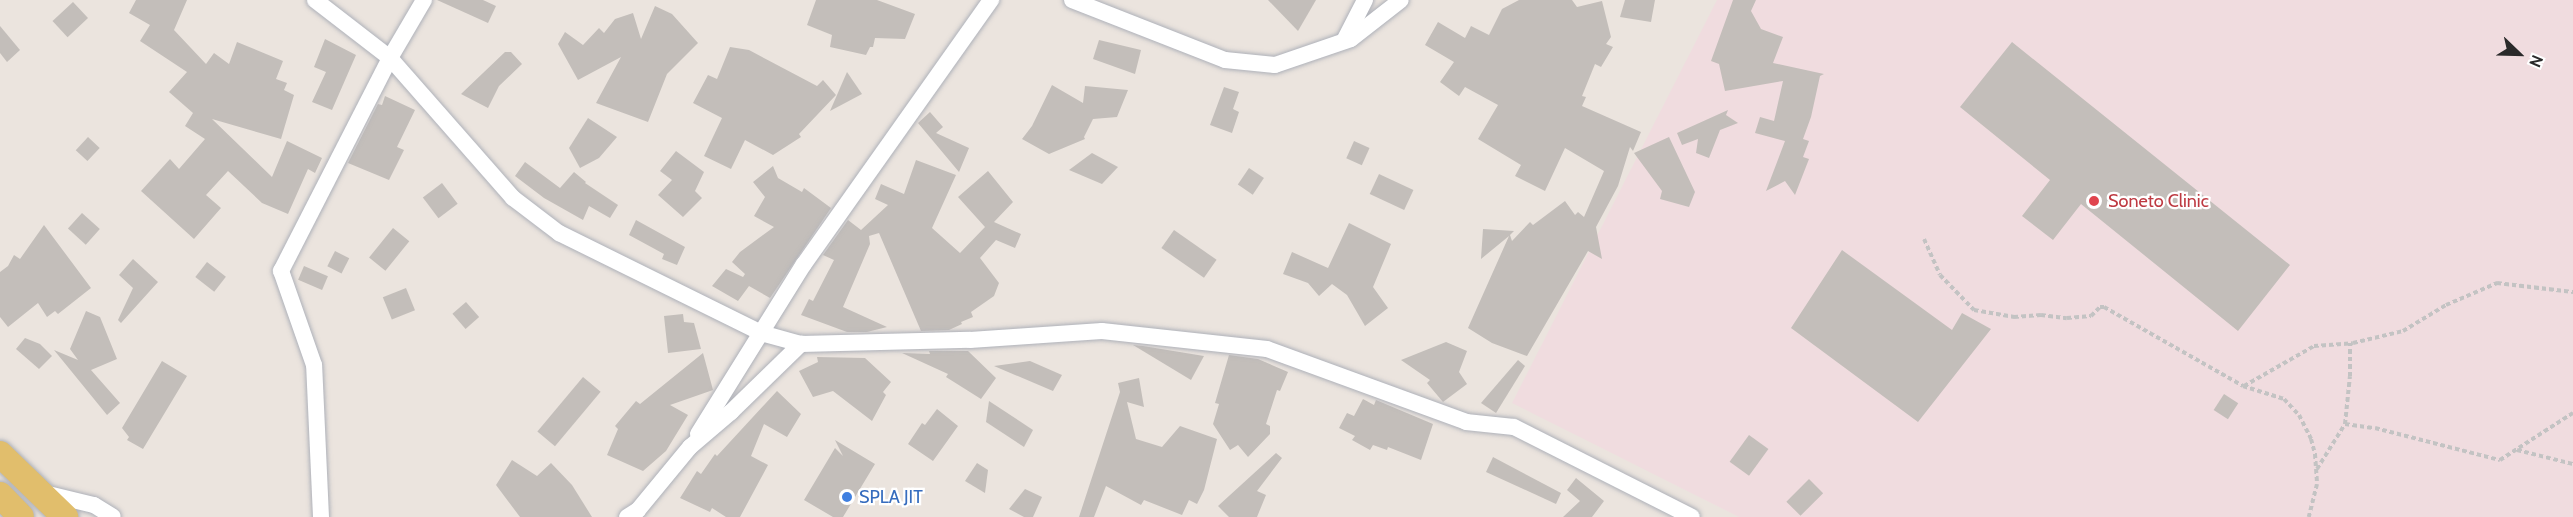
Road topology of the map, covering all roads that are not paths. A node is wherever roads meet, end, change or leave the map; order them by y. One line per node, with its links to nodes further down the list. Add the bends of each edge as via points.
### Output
1 (315, 0): 8 (street)
2 (424, 0): 8 (street)
3 (991, 0): 9 (street, via 804,264)
4 (1072, 0): 7 (street, via 1225,60 1275,65)
5 (1365, 0): 7 (street)
6 (1401, 0): 7 (street)
7 (1344, 42)
8 (390, 58): 9 (street, via 513,198 559,233); 17 (street, via 281,271 314,365)
9 (761, 333): 10 (street); 11 (street)
10 (801, 344): 11 (street); 18 (street, via 970,340 1102,331 1267,349 1467,423 1514,427)
11 (690, 447): 14 (street)
12 (0, 454): 13 (main road)
13 (40, 492): 15 (main road); 16 (street, via 94,505)
14 (636, 515)
15 (65, 517)
16 (113, 517)
17 (321, 517)
18 (1692, 517)

